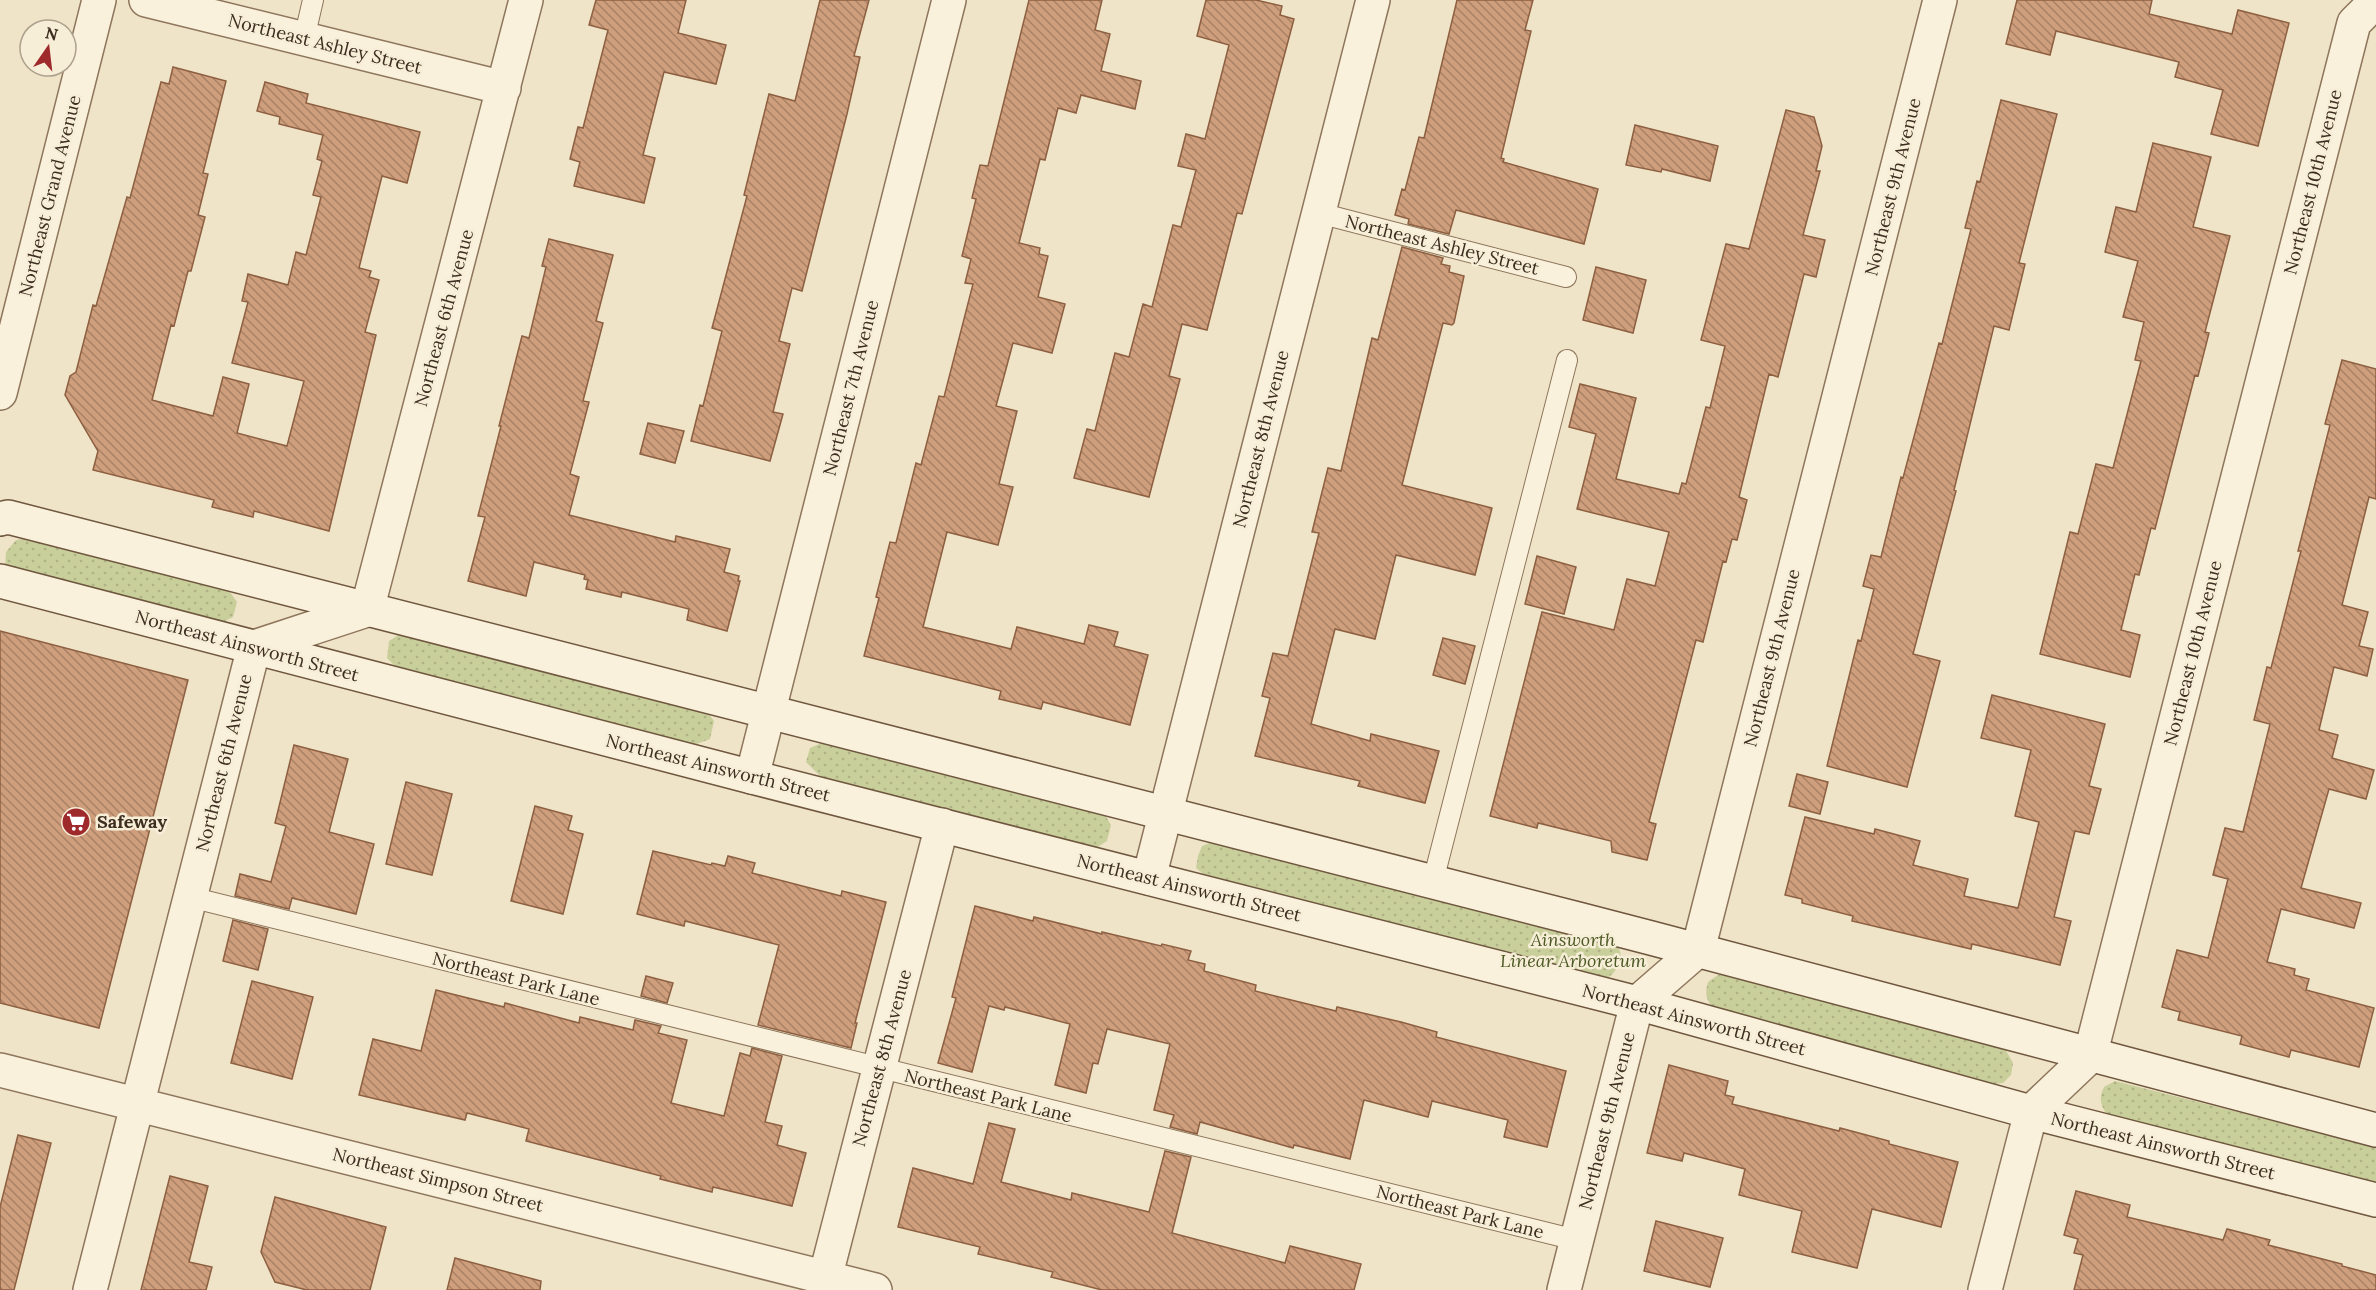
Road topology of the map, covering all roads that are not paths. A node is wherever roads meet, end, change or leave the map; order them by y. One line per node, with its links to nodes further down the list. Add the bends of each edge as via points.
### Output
1 (99, 0): 14 (street, Northeast Grand Avenue)
2 (146, 0): 9 (street, Northeast Ashley Street)
3 (313, 0): 9 (lane)
4 (526, 0): 10 (street, Northeast 6th Avenue)
5 (949, 0): 19 (street, Northeast 7th Avenue)
6 (1373, 0): 11 (street, Northeast 8th Avenue)
7 (1940, 0): 26 (street, Northeast 9th Avenue)
8 (2370, 2): 28 (street, Northeast 10th Avenue, via 2354,22)
9 (304, 39): 10 (street, Northeast Ashley Street)
10 (504, 88): 17 (street, Northeast 6th Avenue)
11 (1319, 213): 12 (lane, Northeast Ashley Street); 21 (street, Northeast 8th Avenue)
12 (1566, 277)
13 (1567, 360): 24 (lane)
14 (0, 393)
15 (0, 519): 17 (street, via 6,516)
16 (0, 580): 18 (street, Northeast Ainsworth Street)
17 (367, 610): 18 (street); 19 (street)
18 (254, 647): 20 (street, Northeast Ainsworth Street); 25 (street, Northeast 6th Avenue)
19 (769, 712): 20 (street, Northeast 7th Avenue); 21 (street)
20 (752, 777): 22 (street, Northeast Ainsworth Street)
21 (1166, 812): 23 (street, Northeast 8th Avenue); 24 (street)
22 (942, 825): 23 (street, Northeast Ainsworth Street); 30 (street, Northeast 8th Avenue)
23 (1149, 878): 27 (street, Northeast Ainsworth Street)
24 (1433, 881): 26 (street)
25 (190, 897): 30 (lane, Northeast Park Lane); 31 (street, Northeast 6th Avenue)
26 (1698, 950): 27 (street); 28 (street)
27 (1637, 1003): 32 (street, Northeast Ainsworth Street); 35 (street, Northeast 9th Avenue)
28 (2090, 1056): 32 (street); 33 (street)
29 (0, 1070): 31 (street, Northeast Simpson Street)
30 (880, 1070): 35 (lane, Northeast Park Lane); 36 (street, Northeast 8th Avenue)
31 (137, 1105): 36 (street, Northeast Simpson Street); 37 (street, Northeast 6th Avenue)
32 (2031, 1112): 34 (street, Northeast Ainsworth Street); 40 (street)
33 (2376, 1130)
34 (2376, 1200)
35 (1576, 1240): 39 (street, Northeast 9th Avenue)
36 (823, 1284): 38 (street, Northeast Simpson Street)
37 (90, 1290)
38 (875, 1290)
39 (1564, 1290)
40 (1985, 1290)

